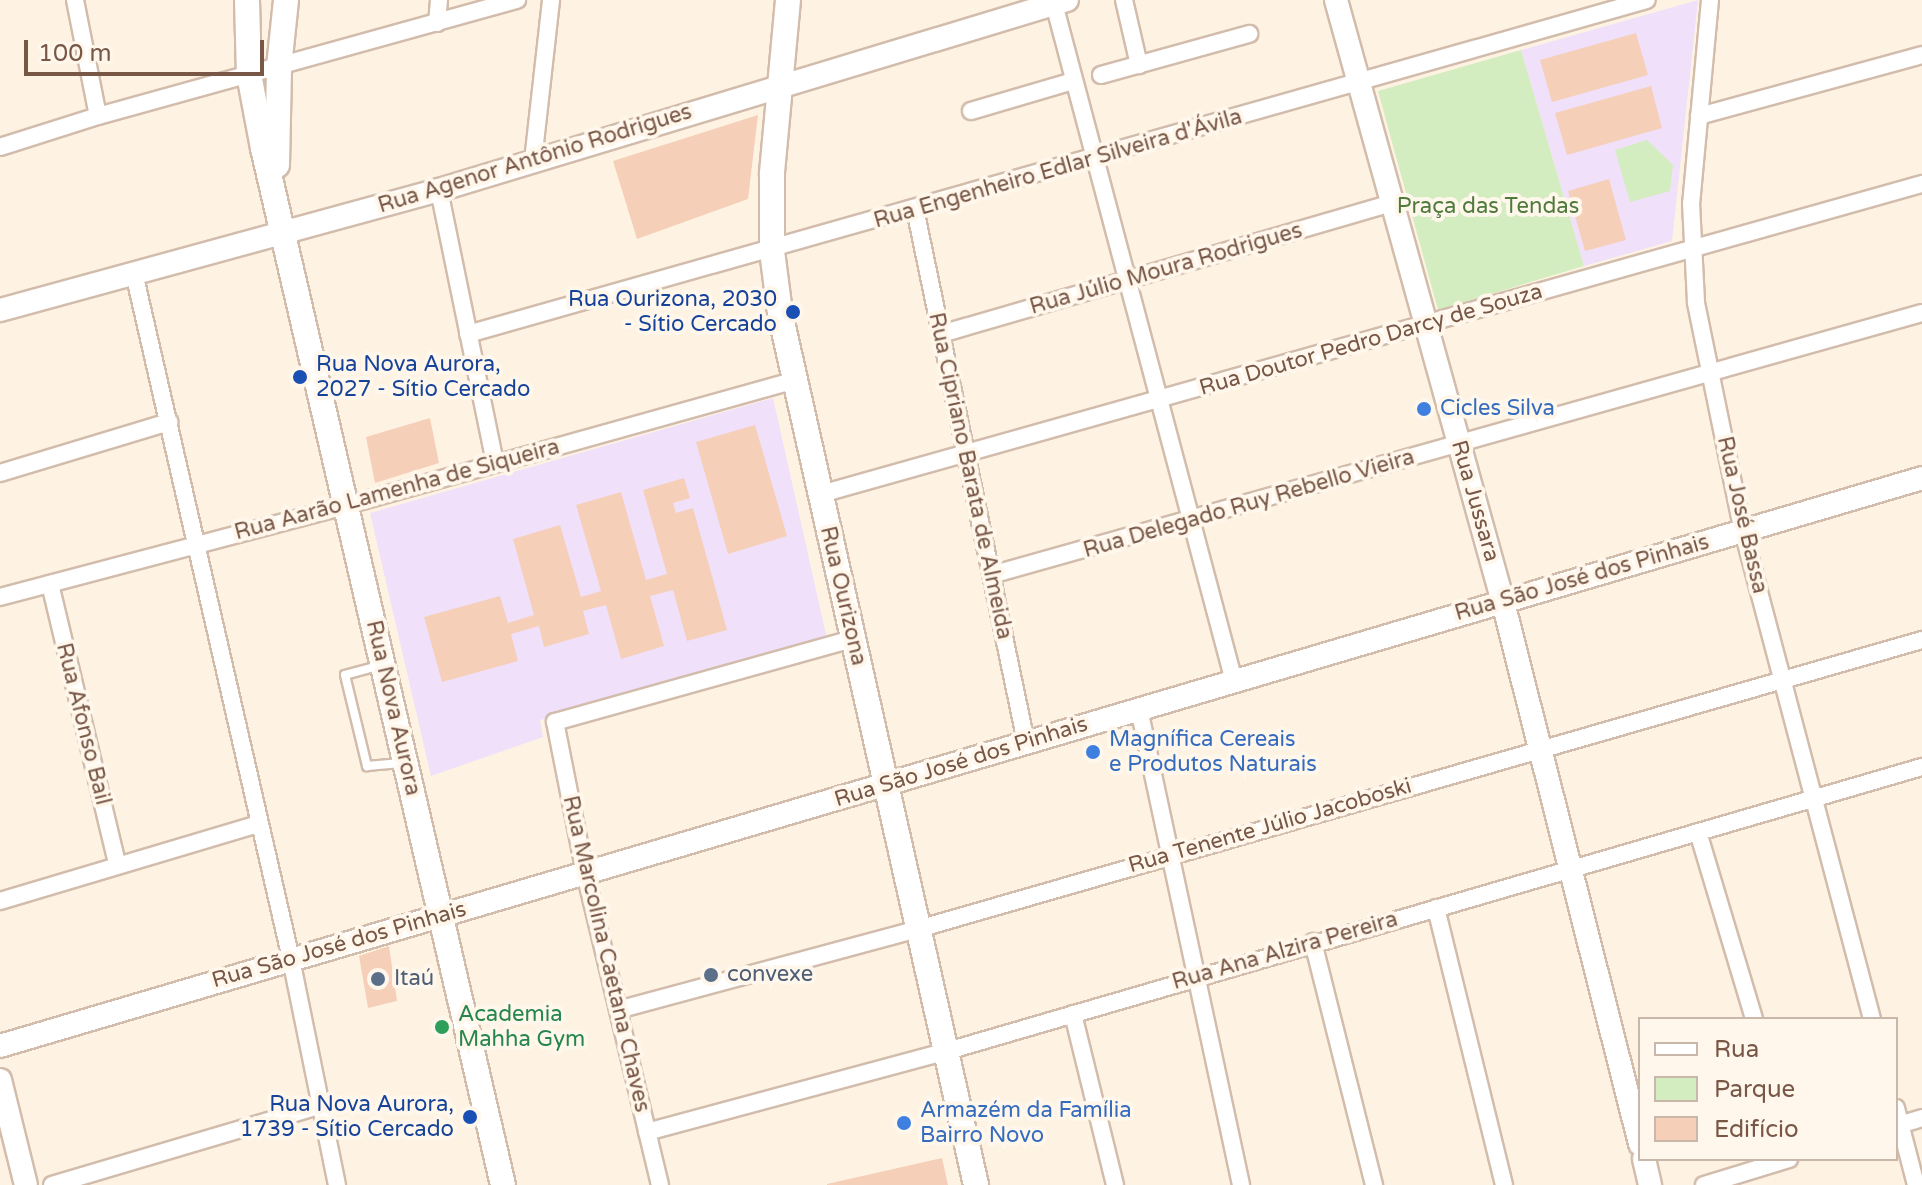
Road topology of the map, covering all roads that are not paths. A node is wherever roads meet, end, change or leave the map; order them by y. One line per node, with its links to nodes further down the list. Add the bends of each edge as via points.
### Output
1 (75, 0): 24 (street)
2 (247, 0): 18 (main road, Rua Nova Aurora)
3 (286, 0): 17 (main road, Rua Nova Aurora)
4 (439, 0): 13 (street)
5 (517, 0): 13 (street)
6 (551, 0): 28 (street)
7 (788, 0): 22 (main road, Rua Ourizona)
8 (1124, 0): 16 (street)
9 (1336, 0): 21 (street, Rua Jussara)
10 (1647, 0): 21 (street, Rua Engenheiro Edlar Silveira d'Ávila)
11 (1710, 0): 25 (street, Rua José Bassa)
12 (1058, 1): 20 (street); 22 (street, Rua Agenor Antônio Rodrigues)
13 (437, 23): 17 (street)
14 (1249, 34): 16 (street)
15 (1922, 55): 25 (street)
16 (1139, 65): 19 (street)
17 (279, 67): 18 (street); 33 (main road, Rua Nova Aurora)
18 (249, 74): 24 (street); 33 (main road, Rua Nova Aurora)
19 (1101, 75)
20 (1073, 81): 23 (street); 27 (street)
21 (1359, 83): 27 (street, Rua Engenheiro Edlar Silveira d'Ávila); 31 (street, Rua Jussara)
22 (779, 85): 28 (street, Rua Agenor Antônio Rodrigues); 34 (main road, Rua Ourizona)
23 (971, 111)
24 (98, 116): 26 (street)
25 (1699, 116): 35 (street, Rua José Bassa)
26 (0, 147)
27 (1094, 158): 32 (street, Rua Engenheiro Edlar Silveira d'Ávila); 37 (street)
28 (533, 161): 30 (street, Rua Agenor Antônio Rodrigues)
29 (1922, 184): 35 (street, Rua Doutor Pedro Darcy de Souza)
30 (439, 190): 33 (street, Rua Agenor Antônio Rodrigues); 41 (street)
31 (1392, 203): 37 (street, Rua Júlio Moura Rodrigues); 40 (street, Rua Jussara)
32 (915, 209): 34 (street, Rua Engenheiro Edlar Silveira d'Ávila); 42 (street, Rua Cipriano Barata de Almeida)
33 (282, 231): 36 (street, Rua Agenor Antônio Rodrigues); 53 (main road, Rua Nova Aurora)
34 (772, 251): 41 (street, Rua Engenheiro Edlar Silveira d'Ávila); 44 (main road, Rua Ourizona)
35 (1691, 251): 40 (street, Rua Doutor Pedro Darcy de Souza); 43 (street, Rua José Bassa)
36 (134, 273): 38 (street, Rua Agenor Antônio Rodrigues); 46 (street)
37 (1127, 280): 42 (street, Rua Júlio Moura Rodrigues); 45 (street)
38 (0, 310)
39 (1922, 313): 43 (street, Rua Delegado Ruy Rebello Vieira)
40 (1425, 323): 45 (street, Rua Doutor Pedro Darcy de Souza); 47 (street, Rua Jussara)
41 (468, 334): 49 (street)
42 (941, 334): 48 (street, Rua Cipriano Barata de Almeida)
43 (1710, 371): 47 (street, Rua Delegado Ruy Rebello Vieira); 55 (street, Rua José Bassa)
44 (793, 381): 49 (street, Rua Aarão Lamenha de Siqueira); 52 (main road, Rua Ourizona)
45 (1159, 400): 48 (street, Rua Doutor Pedro Darcy de Souza); 54 (street)
46 (169, 422): 50 (street); 56 (street)
47 (1459, 444): 54 (street, Rua Delegado Ruy Rebello Vieira); 60 (street, Rua Jussara)
48 (966, 456): 52 (street, Rua Doutor Pedro Darcy de Souza); 57 (street, Rua Cipriano Barata de Almeida)
49 (495, 463): 53 (street, Rua Aarão Lamenha de Siqueira)
50 (0, 473)
51 (1922, 478): 55 (street, Rua São José dos Pinhais)
52 (821, 494): 61 (main road, Rua Ourizona)
53 (348, 505): 56 (street, Rua Aarão Lamenha de Siqueira); 63 (main road, Rua Nova Aurora)
54 (1191, 521): 57 (street, Rua Delegado Ruy Rebello Vieira); 65 (street)
55 (1743, 531): 60 (street, Rua São José dos Pinhais); 64 (street, Rua José Bassa)
56 (198, 545): 58 (street, Rua Aarão Lamenha de Siqueira); 73 (street)
57 (991, 575): 67 (street, Rua Cipriano Barata de Almeida)
58 (50, 584): 59 (street, Rua Aarão Lamenha de Siqueira); 76 (street, Rua Afonso Bail)
59 (0, 597)
60 (1503, 602): 65 (street, Rua São José dos Pinhais); 68 (street, Rua Jussara)
61 (852, 639): 71 (main road, Rua Ourizona); 78 (street, Rua Marcolina Caetana Chaves, via 555,722)
62 (1922, 640): 64 (street, Rua Tenente Júlio Jacoboski)
63 (384, 664): 69 (main road, Rua Nova Aurora); 69 (lane, via 345,675 367,766)
64 (1782, 679): 68 (street, Rua Tenente Júlio Jacoboski); 72 (street, Rua José Bassa)
65 (1234, 681): 66 (street, Rua São José dos Pinhais)
66 (1139, 709): 67 (street, Rua São José dos Pinhais); 75 (street)
67 (1026, 742): 71 (street, Rua São José dos Pinhais)
68 (1540, 748): 75 (street, Rua Tenente Júlio Jacoboski); 77 (street, Rua Jussara)
69 (405, 763): 81 (main road, Rua Nova Aurora)
70 (1922, 767): 72 (street, Rua Ana Alzira Pereira)
71 (887, 784): 78 (street, Rua São José dos Pinhais); 82 (main road, Rua Ourizona)
72 (1814, 798): 74 (street, Rua Ana Alzira Pereira); 89 (street, Rua José Bassa)
73 (258, 824): 76 (street); 84 (street)
74 (1698, 832): 77 (street, Rua Ana Alzira Pereira); 88 (street)
75 (1173, 854): 82 (street, Rua Tenente Júlio Jacoboski); 85 (street)
76 (117, 864): 79 (street)
77 (1570, 869): 80 (street, Rua Ana Alzira Pereira); 98 (street, Rua Jussara)
78 (585, 873): 81 (street, Rua São José dos Pinhais); 86 (street, Rua Marcolina Caetana Chaves)
79 (0, 901)
80 (1436, 908): 83 (street, Rua Ana Alzira Pereira); 110 (street)
81 (440, 916): 84 (street, Rua São José dos Pinhais); 104 (main road, Rua Nova Aurora)
82 (918, 929): 86 (street, Rua Tenente Júlio Jacoboski); 91 (main road, Rua Ourizona)
83 (1313, 942): 85 (street, Rua Ana Alzira Pereira); 109 (street)
84 (291, 959): 90 (street, Rua São José dos Pinhais); 93 (street)
85 (1196, 976): 87 (street, Rua Ana Alzira Pereira); 108 (street)
86 (618, 1010): 97 (street, Rua Marcolina Caetana Chaves)
87 (1073, 1014): 91 (street, Rua Ana Alzira Pereira); 107 (street)
88 (1753, 1017)
89 (1871, 1017)
90 (0, 1046)
91 (944, 1052): 97 (street, Rua Ana Alzira Pereira); 106 (main road, Rua Ourizona)
92 (0, 1080): 101 (street)
93 (322, 1105): 102 (street); 103 (street)
94 (1922, 1118): 95 (street)
95 (1898, 1119)
96 (1898, 1122): 113 (street)
97 (647, 1132): 105 (street, Rua Marcolina Caetana Chaves)
98 (1638, 1136)
99 (1644, 1161): 111 (street)
100 (1782, 1161): 112 (street)
101 (26, 1185)
102 (52, 1185)
103 (337, 1185)
104 (503, 1185)
105 (660, 1185)
106 (976, 1185)
107 (1115, 1185)
108 (1241, 1185)
109 (1374, 1185)
110 (1504, 1185)
111 (1650, 1185)
112 (1704, 1185)
113 (1916, 1185)

